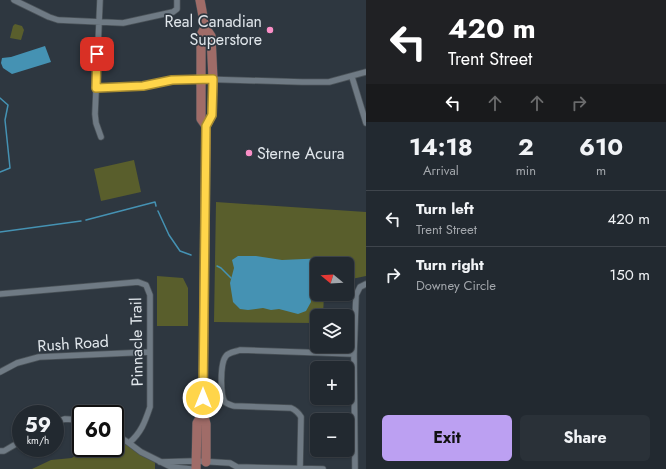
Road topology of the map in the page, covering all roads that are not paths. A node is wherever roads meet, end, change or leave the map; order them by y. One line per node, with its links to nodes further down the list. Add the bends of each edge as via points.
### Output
1 (14, 0): 5 (street, via 49,18)
2 (100, 0): 5 (street)
3 (177, 0): 5 (street, via 177,9 173,12 123,23)
4 (200, 0): 6 (main road)
5 (99, 22): 11 (street)
6 (205, 27): 9 (main road, via 201,35); 10 (main road, via 211,36)
7 (366, 72): 8 (street)
8 (352, 77): 10 (street, via 329,82); 12 (street)
9 (200, 79): 10 (street); 11 (street, via 165,80 143,86); 13 (main road, via 201,119)
10 (213, 79): 13 (main road, via 212,115)
11 (96, 88): 14 (street, via 96,123)
12 (366, 123)
13 (206, 126): 20 (main road)
14 (101, 137)
15 (366, 284): 18 (street, via 360,287 356,295)
16 (0, 294): 17 (street, Pinnacle Trail, via 138,282 146,285 150,295)
17 (150, 352): 19 (street, Rush Road, via 39,357 17,363); 22 (street, Pinnacle Trail, via 150,407 142,429)
18 (354, 354): 29 (street, via 240,350 230,353 223,361 222,397 225,402 234,406 291,408 299,413); 31 (street)
19 (0, 372)
20 (203, 414): 26 (main road, via 206,424); 27 (main road, via 197,423)
21 (124, 440): 22 (street)
22 (129, 443): 25 (street)
23 (12, 446): 24 (street)
24 (0, 451)
25 (160, 462): 27 (street); 27 (street, via 171,467)
26 (206, 462): 27 (street); 28 (street, via 230,463)
27 (194, 466)
28 (235, 468): 29 (street)
29 (300, 469): 30 (street)
30 (323, 469)
31 (356, 469)

